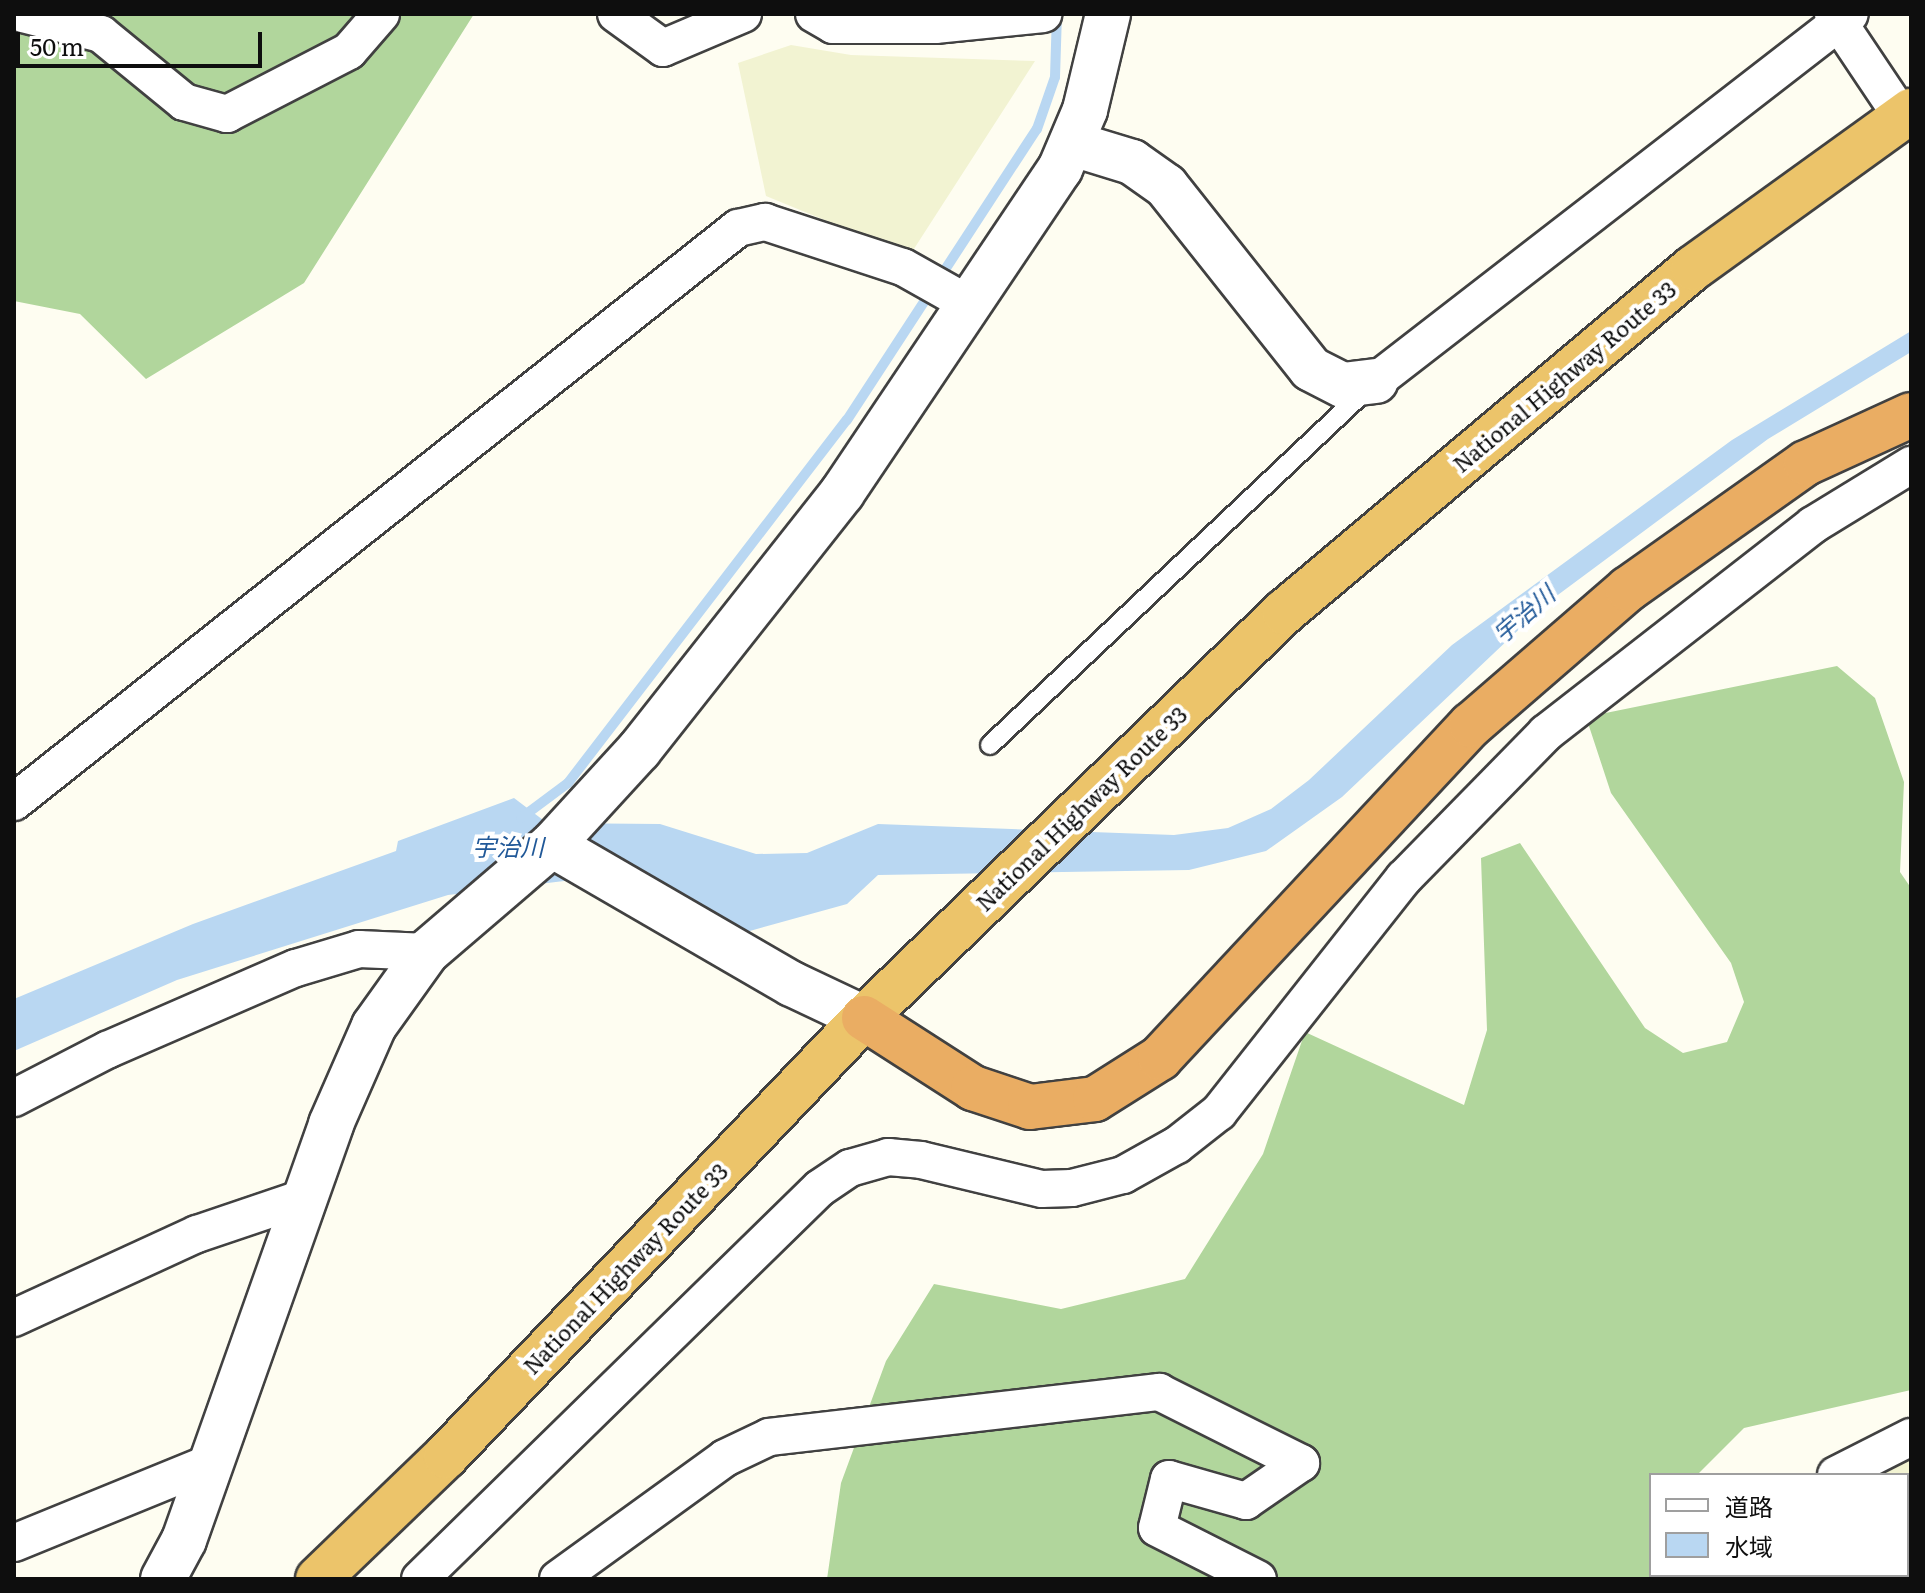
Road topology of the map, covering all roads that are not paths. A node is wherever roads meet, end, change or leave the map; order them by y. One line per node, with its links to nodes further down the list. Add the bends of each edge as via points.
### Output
1 (23, 14): 2 (street, via 101,34 184,102 227,114 349,51)
2 (381, 14)
3 (616, 14): 4 (street, via 663,48)
4 (743, 14)
5 (814, 14): 6 (street, via 833,25 935,25)
6 (1022, 14): 7 (street)
7 (1032, 14): 8 (street)
8 (1043, 14)
9 (1099, 15): 12 (street)
10 (1841, 17): 11 (street); 14 (street)
11 (1907, 114): 21 (highway, National Highway Route 33, via 1693,268 1284,612)
12 (1073, 144): 13 (street); 14 (street, via 1132,162 1166,186 1311,369 1343,385)
13 (952, 294): 18 (street, via 903,267 765,222 738,228); 19 (street, via 833,506 639,750)
14 (1376, 381): 17 (lane)
15 (1911, 415): 21 (highway, via 1806,463 1628,589 1471,725 1272,930 1160,1058 1095,1099 1030,1107 973,1088)
16 (1911, 465): 31 (street, via 1813,525 1546,733 1404,878 1219,1112 1177,1145 1123,1175 1072,1188 1042,1189 888,1157 850,1168 820,1188)
17 (990, 745)
18 (14, 802)
19 (552, 845): 20 (street); 21 (street, via 792,984)
20 (427, 952): 22 (street, via 359,949 296,968 107,1050); 23 (street, via 362,1051)
21 (864, 1018): 30 (highway, National Highway Route 33, via 446,1456)
22 (14, 1098)
23 (306, 1197): 24 (street, via 197,1234); 26 (street)
24 (14, 1318)
25 (1911, 1437): 27 (street)
26 (215, 1461): 28 (street); 29 (street)
27 (1840, 1473)
28 (14, 1543)
29 (163, 1579)
30 (318, 1579)
31 (420, 1579)
32 (558, 1579): 33 (street, via 725,1458 769,1437 1159,1392 1301,1463 1246,1501 1169,1479 1157,1528)
33 (1258, 1579)

